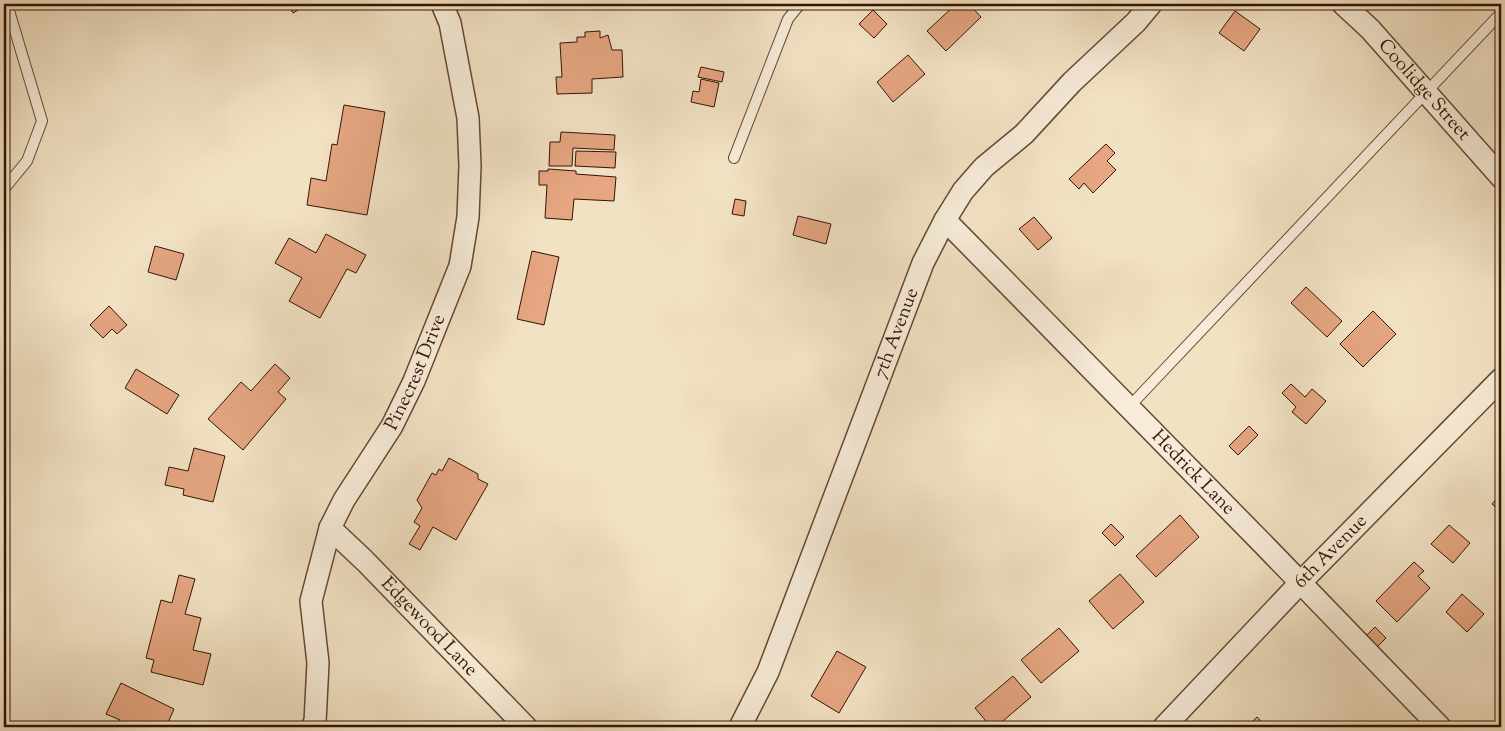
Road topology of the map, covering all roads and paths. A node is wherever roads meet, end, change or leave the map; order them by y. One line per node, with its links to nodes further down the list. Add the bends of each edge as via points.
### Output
1 (7, 4): 10 (lane, via 42,121 27,161)
2 (442, 4): 14 (street, Pinecrest Drive, via 450,23 468,118 468,208 460,266 414,381 392,426 344,500)
3 (800, 4): 8 (lane, via 788,19)
4 (1151, 4): 11 (street, 7th Avenue, via 1024,134 984,167)
5 (1343, 4): 7 (street, Coolidge Street)
6 (1501, 13): 7 (lane)
7 (1426, 92): 9 (street, Coolidge Street); 13 (lane)
8 (734, 158)
9 (1501, 177)
10 (4, 189)
11 (944, 220): 13 (street, Hedrick Lane); 18 (street, 7th Avenue, via 923,263 768,672)
12 (1501, 379): 15 (street, 6th Avenue)
13 (1129, 407): 15 (street, Hedrick Lane)
14 (330, 528): 16 (street, Pinecrest Drive, via 311,601 318,663 315,722); 17 (street, Edgewood Lane)
15 (1300, 583): 19 (street, 6th Avenue); 20 (street, Hedrick Lane)
16 (312, 727)
17 (526, 727)
18 (740, 727)
19 (1164, 727)
20 (1440, 727)

